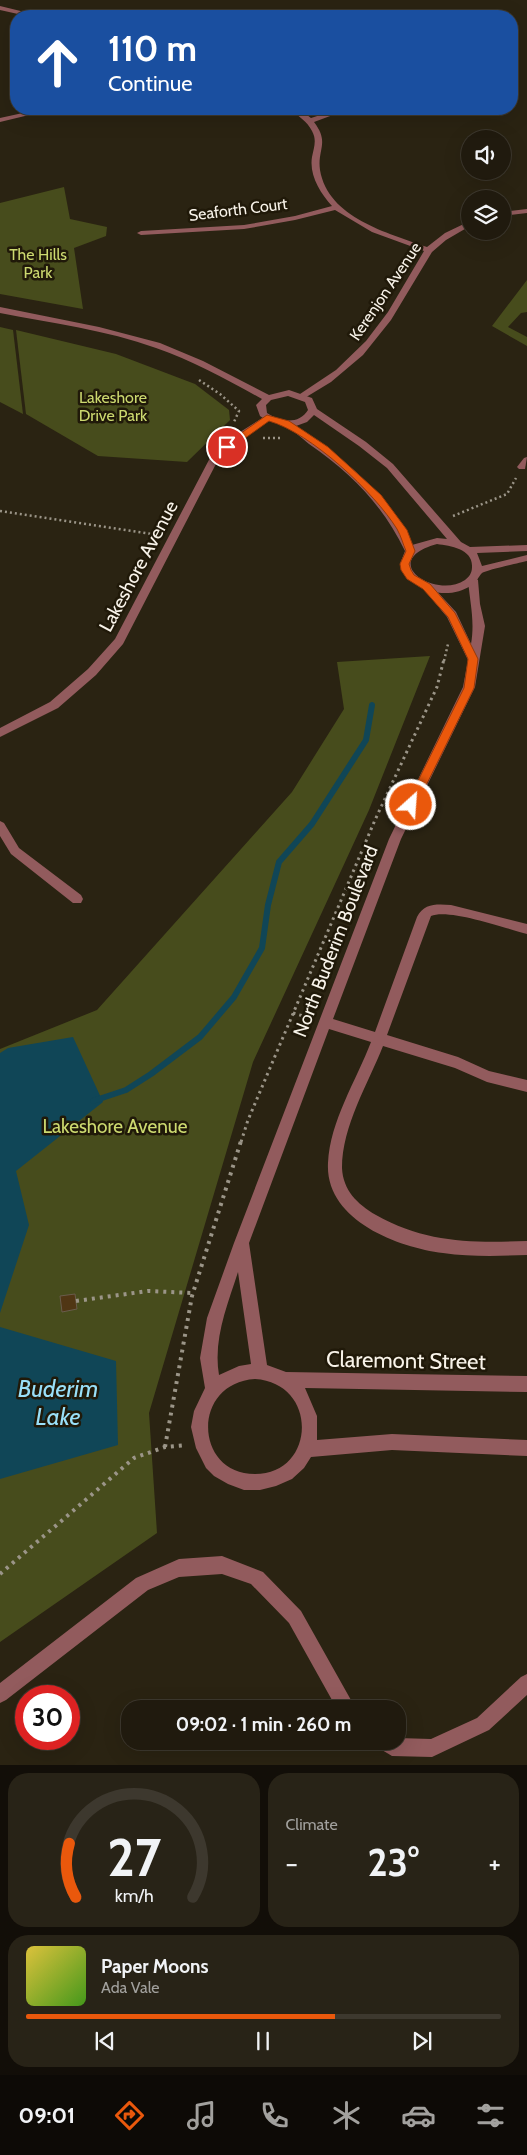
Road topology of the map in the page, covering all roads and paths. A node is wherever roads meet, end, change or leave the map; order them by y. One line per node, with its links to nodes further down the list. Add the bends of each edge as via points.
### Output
1 (23, 115): 4 (street)
2 (302, 115): 5 (street)
3 (328, 115): 5 (street)
4 (0, 120)
5 (310, 121): 6 (street, via 319,138 316,169 324,190)
6 (337, 207): 10 (street, Seaforth Court, via 244,227); 11 (street, via 376,230)
7 (527, 211): 8 (street)
8 (511, 213)
9 (461, 228): 11 (street, Kerenjon Avenue)
10 (140, 233)
11 (429, 250): 14 (street, Kerenjon Avenue, via 387,320 359,354 331,380)
12 (0, 310): 15 (street, via 110,332 160,346)
13 (197, 378): 19 (path, via 239,411 232,424)
14 (303, 396): 15 (street, via 289,393); 16 (street)
15 (268, 398): 17 (street, via 261,406)
16 (312, 410): 18 (street, via 301,421); 25 (street, via 388,464 414,490 437,523)
17 (267, 418): 18 (street); 19 (street, Lakeshore Avenue)
18 (286, 423): 28 (street, via 325,449 378,497 402,530)
19 (246, 432): 20 (path, via 261,438); 24 (street, Lakeshore Avenue, via 214,458)
20 (290, 440)
21 (524, 463): 23 (path, via 507,494)
22 (0, 511): 24 (path)
23 (452, 516)
24 (173, 537): 35 (street, Lakeshore Avenue, via 119,641 92,672 54,705)
25 (457, 544): 27 (street); 28 (street, via 437,541)
26 (527, 548): 27 (street)
27 (469, 550): 30 (street)
28 (410, 551): 32 (street, via 404,564 406,570 410,577)
29 (527, 558): 30 (street)
30 (479, 570): 31 (street)
31 (473, 580): 32 (street, via 452,589); 34 (street, North Buderim Boulevard, via 480,626)
32 (426, 587): 34 (street, via 452,615)
33 (449, 641): 44 (path, via 438,687 375,820 248,1120)
34 (473, 659): 39 (street, North Buderim Boulevard, via 469,688 395,839)
35 (0, 733)
36 (0, 826): 37 (street, via 15,851)
37 (76, 899)
38 (527, 929): 40 (street, via 454,912 433,910 426,913)
39 (325, 1022): 40 (street); 42 (street, North Buderim Boulevard)
40 (379, 1039): 41 (street, via 458,1063 486,1076); 43 (street, via 337,1149 335,1174 338,1189 357,1210 382,1226 419,1242 471,1250)
41 (527, 1086)
42 (241, 1243): 46 (street, North Buderim Boulevard); 49 (street, North Buderim Boulevard, via 215,1318 208,1358)
43 (527, 1248)
44 (193, 1293): 45 (path, via 148,1291); 51 (path)
45 (76, 1302)
46 (260, 1371): 47 (street); 49 (street, via 243,1372 226,1379)
47 (285, 1380): 48 (street, Claremont Street); 53 (street, via 305,1403 310,1434)
48 (527, 1384)
49 (214, 1390): 50 (street, via 201,1411 199,1435)
50 (202, 1444): 51 (path); 53 (street, via 215,1468 230,1478 247,1483 265,1483 282,1476)
51 (165, 1447): 54 (path, via 134,1458)
52 (527, 1448): 53 (street, via 392,1442)
53 (306, 1449)
54 (0, 1574)
55 (527, 1683): 58 (street, via 483,1724 432,1748)
56 (0, 1694): 57 (street, via 142,1584 179,1568 222,1565 257,1578 296,1617)
57 (342, 1700)
58 (406, 1747)

